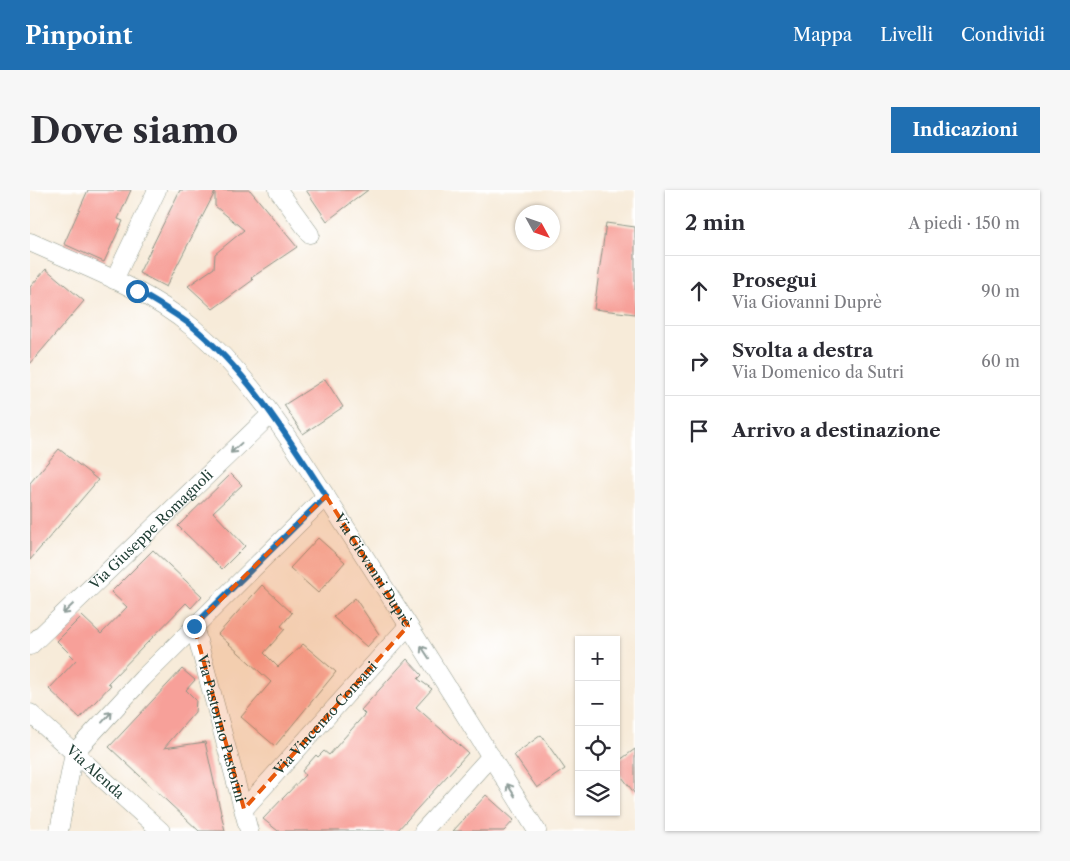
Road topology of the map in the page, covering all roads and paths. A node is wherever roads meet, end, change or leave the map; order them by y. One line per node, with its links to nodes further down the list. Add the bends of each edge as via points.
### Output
1 (157, 190): 5 (street)
2 (278, 190): 3 (street)
3 (310, 234)
4 (30, 242): 5 (street, Via Giovanni Duprè)
5 (114, 280): 6 (street, Via Giovanni Duprè, via 192,326 232,366)
6 (272, 414): 7 (street, Via Giovanni Duprè); 10 (street, Via Giuseppe Romagnoli, one-way to 10)
7 (326, 496): 8 (street); 9 (street, Via Giovanni Duprè)
8 (194, 626): 12 (street, one-way to 8); 14 (street, Via Pastorino Pastorini)
9 (408, 626): 13 (street, Via Giovanni Duprè, one-way to 9); 14 (street, Via Vincenzo Consani)
10 (30, 646)
11 (30, 713): 12 (street, Via Alenda)
12 (74, 753): 15 (street); 16 (street, Via Alenda)
13 (491, 756): 18 (street); 19 (street, Via Giovanni Duprè, one-way to 13)
14 (244, 809): 17 (street, Via Pastorino Pastorini)
15 (59, 831)
16 (161, 831)
17 (249, 831)
18 (423, 831)
19 (537, 831)

